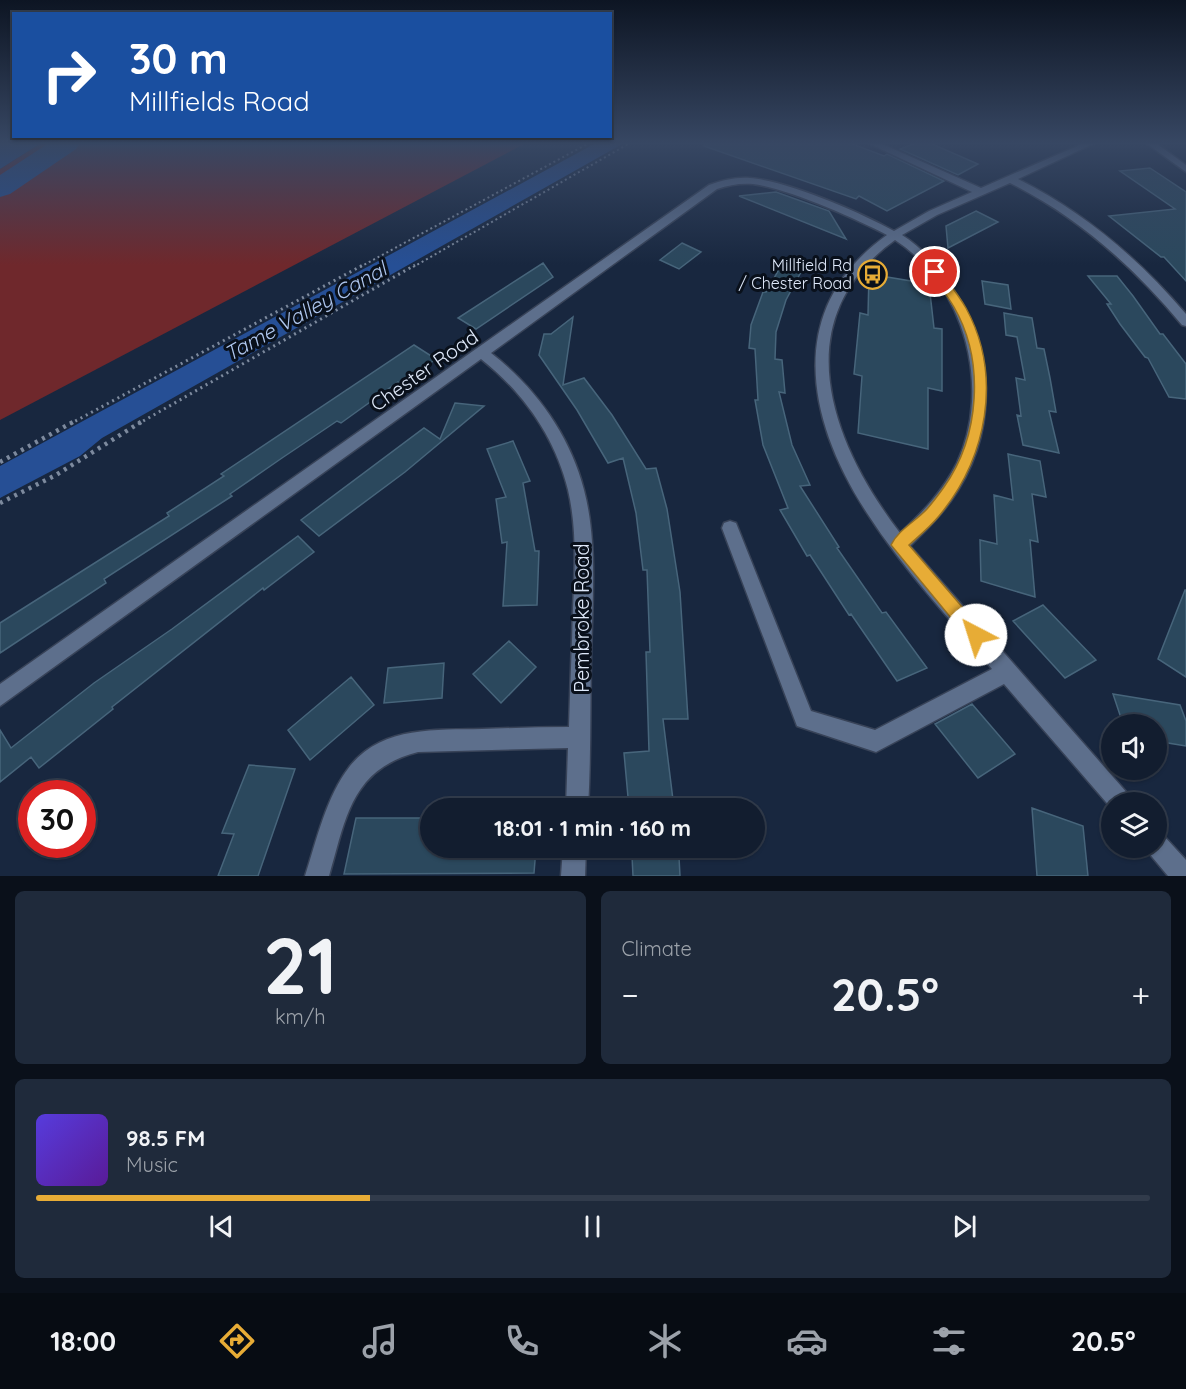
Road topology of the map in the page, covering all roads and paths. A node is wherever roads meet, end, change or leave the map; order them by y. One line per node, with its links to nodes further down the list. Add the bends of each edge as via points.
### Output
1 (514, 184): 12 (path)
2 (558, 184): 13 (path, via 108,441 26,492)
3 (720, 184): 11 (street, Chester Road)
4 (770, 184): 9 (street, Chester Road)
5 (963, 184): 8 (street)
6 (998, 184): 8 (street)
7 (1023, 184): 10 (street, via 1079,218 1146,276)
8 (981, 192): 9 (street)
9 (894, 235): 15 (street, via 864,259 842,285 827,318 822,357 827,404 845,459 860,489); 15 (street, Chester Road, via 921,255 960,308 976,347 981,392 978,424 951,489 933,513)
10 (1186, 322)
11 (482, 353): 17 (street, Chester Road); 18 (street, Pembroke Road, via 508,373 534,402 558,442 576,490 584,555)
12 (0, 462)
13 (0, 503)
14 (730, 528): 16 (street, via 804,719 876,741)
15 (899, 545): 16 (street)
16 (1006, 672): 19 (street)
17 (0, 696)
18 (580, 737): 20 (street, Pembroke Road); 23 (street, via 418,741 383,751 366,763 343,796)
19 (1111, 792)
20 (577, 798)
21 (1167, 857): 25 (street)
22 (574, 858): 24 (street)
23 (317, 876)
24 (573, 876)
25 (1184, 876)

